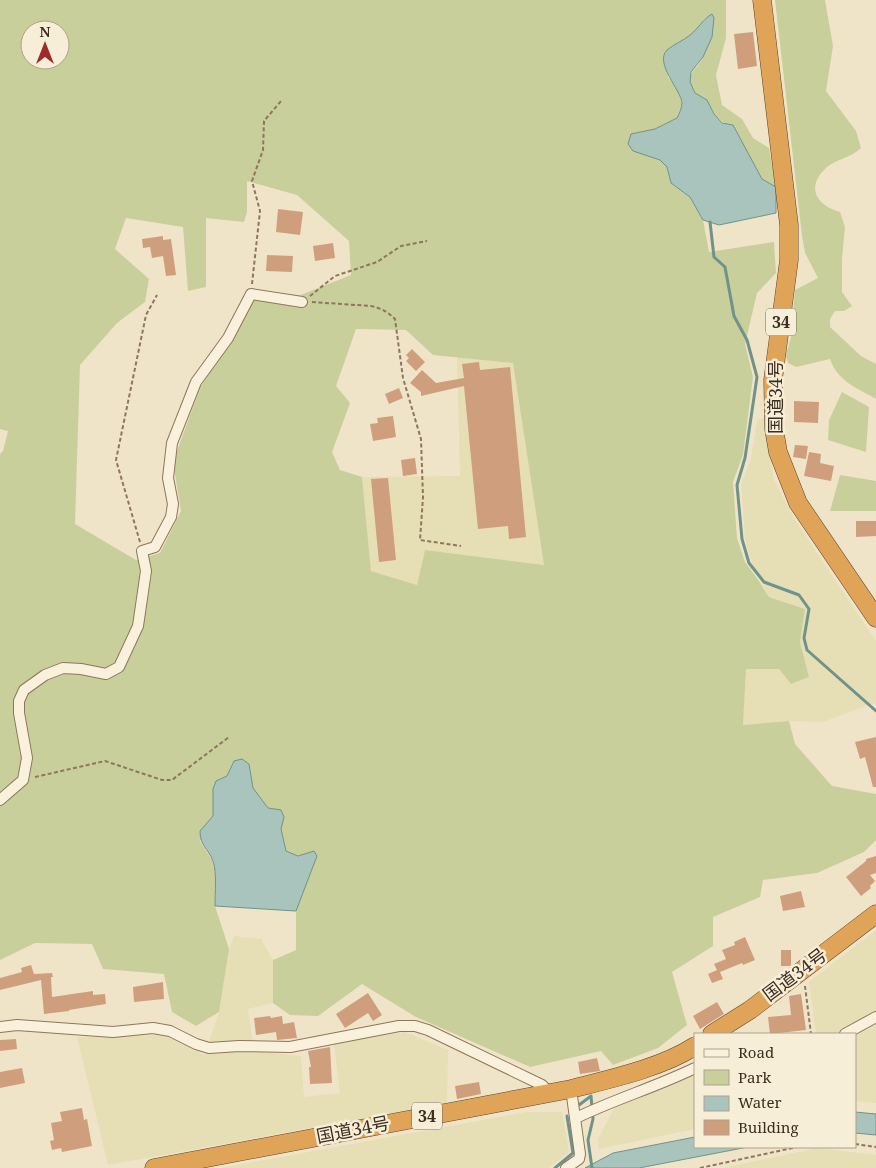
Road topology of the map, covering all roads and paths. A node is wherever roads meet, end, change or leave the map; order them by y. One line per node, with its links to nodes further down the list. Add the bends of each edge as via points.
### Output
1 (762, 0): 9 (highway, 国道34号 / 34, via 789,225 789,260 773,380 778,452 798,503)
2 (281, 101): 4 (path, via 264,120 263,150 252,181 260,211)
3 (427, 241): 6 (path, via 401,246 377,262 335,276)
4 (251, 294): 6 (street); 8 (street, via 228,338 196,382 172,443 168,478 173,504 171,516 155,547)
5 (157, 295): 8 (path, via 146,315 116,460)
6 (302, 302): 7 (path, via 371,306 380,308 395,320 403,378 421,439 423,497 420,540)
7 (461, 546)
8 (142, 551): 11 (street, via 146,572 138,626 120,667 106,674 62,668 24,690 19,701 27,758)
9 (876, 618)
10 (229, 737): 11 (path, via 172,780 162,780 106,761)
11 (23, 780): 12 (street)
12 (0, 800)
13 (876, 914): 14 (highway, 国道34号)
14 (798, 974): 17 (highway, 国道34号); 18 (path, via 805,982)
15 (876, 1017): 19 (street)
16 (0, 1027): 23 (street, via 17,1025 113,1032 153,1028 170,1031 209,1048 290,1047 399,1026 414,1026 542,1085)
17 (714, 1033)
18 (811, 1033)
19 (847, 1033)
20 (694, 1047): 22 (highway, 国道34号 / 34, via 626,1075)
21 (694, 1068): 24 (street)
22 (571, 1089): 23 (highway, 国道34号 / 34); 24 (street)
23 (549, 1092): 28 (highway, 国道34号 / 34)
24 (576, 1118): 29 (street, via 579,1159)
25 (856, 1144): 26 (path)
26 (876, 1147)
27 (792, 1148): 30 (path)
28 (154, 1168)
29 (566, 1168)
30 (700, 1168)

